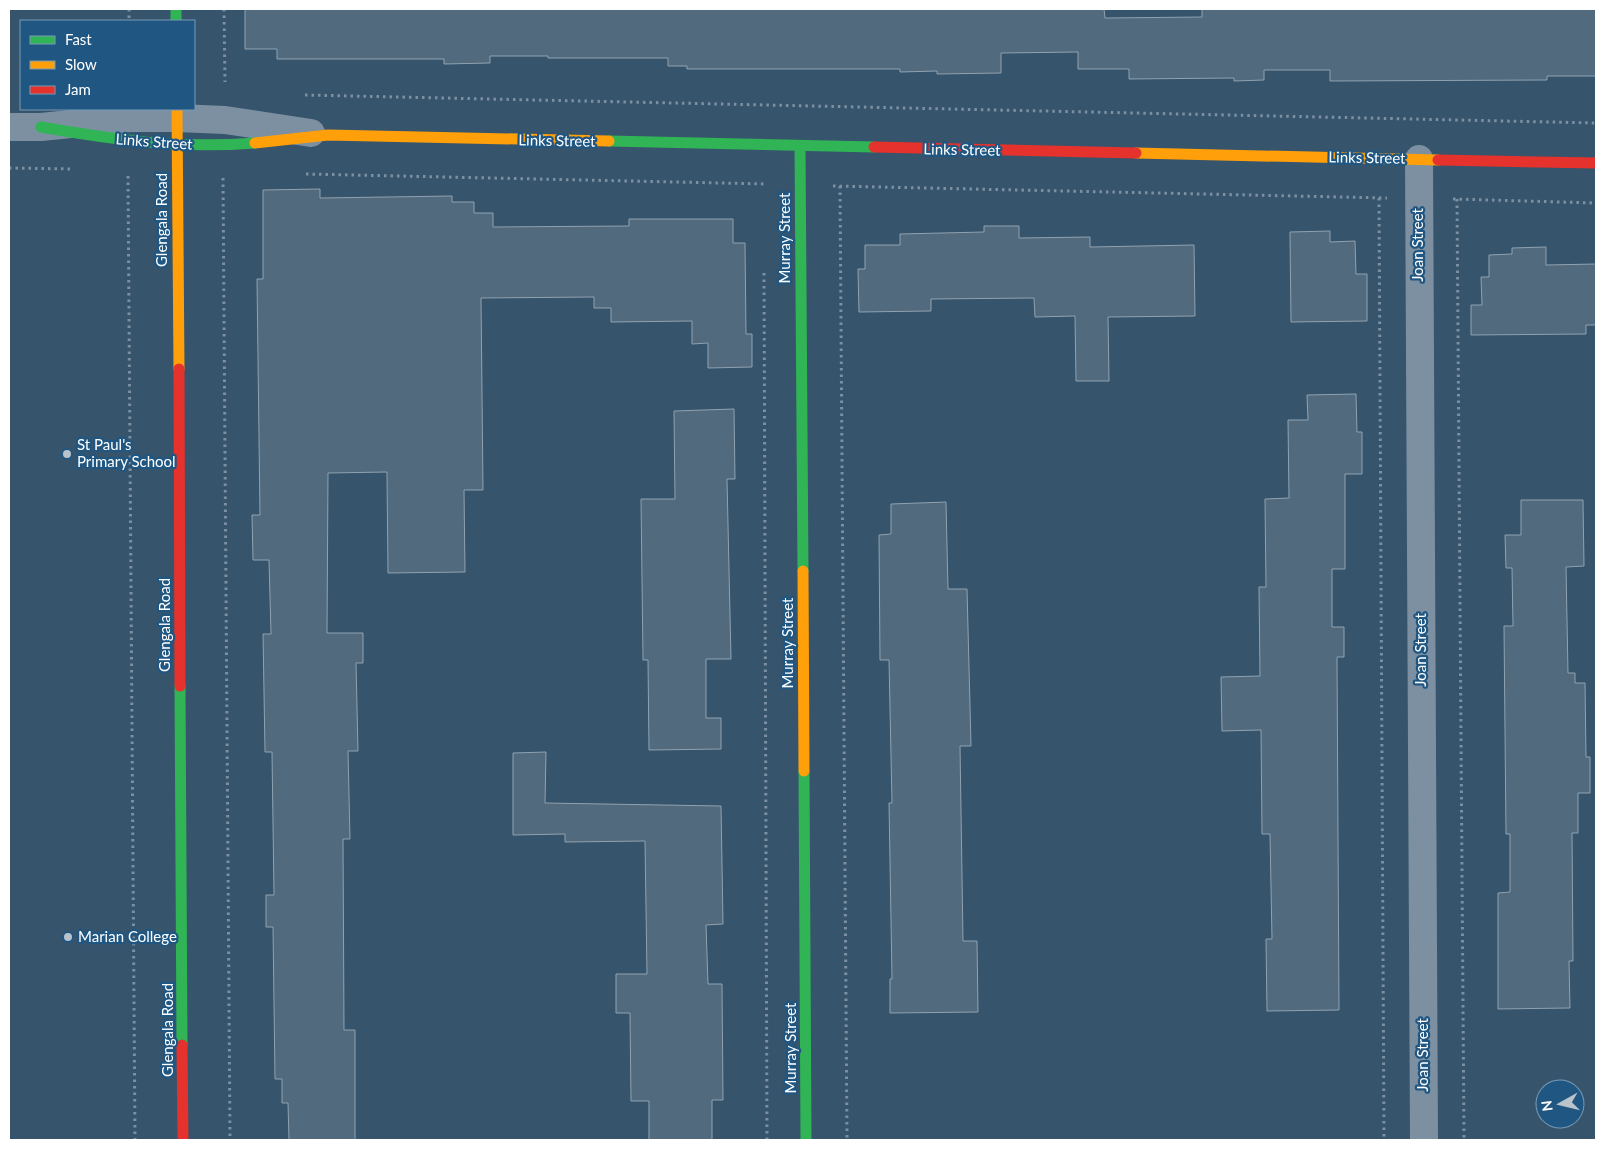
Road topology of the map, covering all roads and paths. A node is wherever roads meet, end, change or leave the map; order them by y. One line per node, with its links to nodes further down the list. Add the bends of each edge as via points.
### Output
1 (224, 9): 2 (path)
2 (225, 82)
3 (177, 114): 5 (street, Links Street); 6 (street, Links Street); 7 (street, Glengala Road)
4 (9, 127): 5 (street, Links Street)
5 (41, 128): 7 (street, Links Street)
6 (328, 136): 7 (street, Links Street, via 224,146); 8 (street, Links Street)
7 (177, 146): 20 (street, Glengala Road)
8 (800, 146): 9 (street, Links Street); 23 (street, Murray Street)
9 (1419, 159): 10 (street, Links Street); 26 (street, Joan Street)
10 (1596, 163)
11 (128, 171): 19 (path)
12 (223, 172): 21 (path)
13 (764, 184): 15 (path)
14 (840, 186): 24 (path)
15 (764, 194)
16 (1379, 198): 25 (path)
17 (1457, 199): 27 (path)
18 (764, 264): 22 (path)
19 (135, 1140)
20 (184, 1140)
21 (230, 1140)
22 (767, 1140)
23 (806, 1140)
24 (847, 1140)
25 (1384, 1140)
26 (1424, 1140)
27 (1464, 1140)

